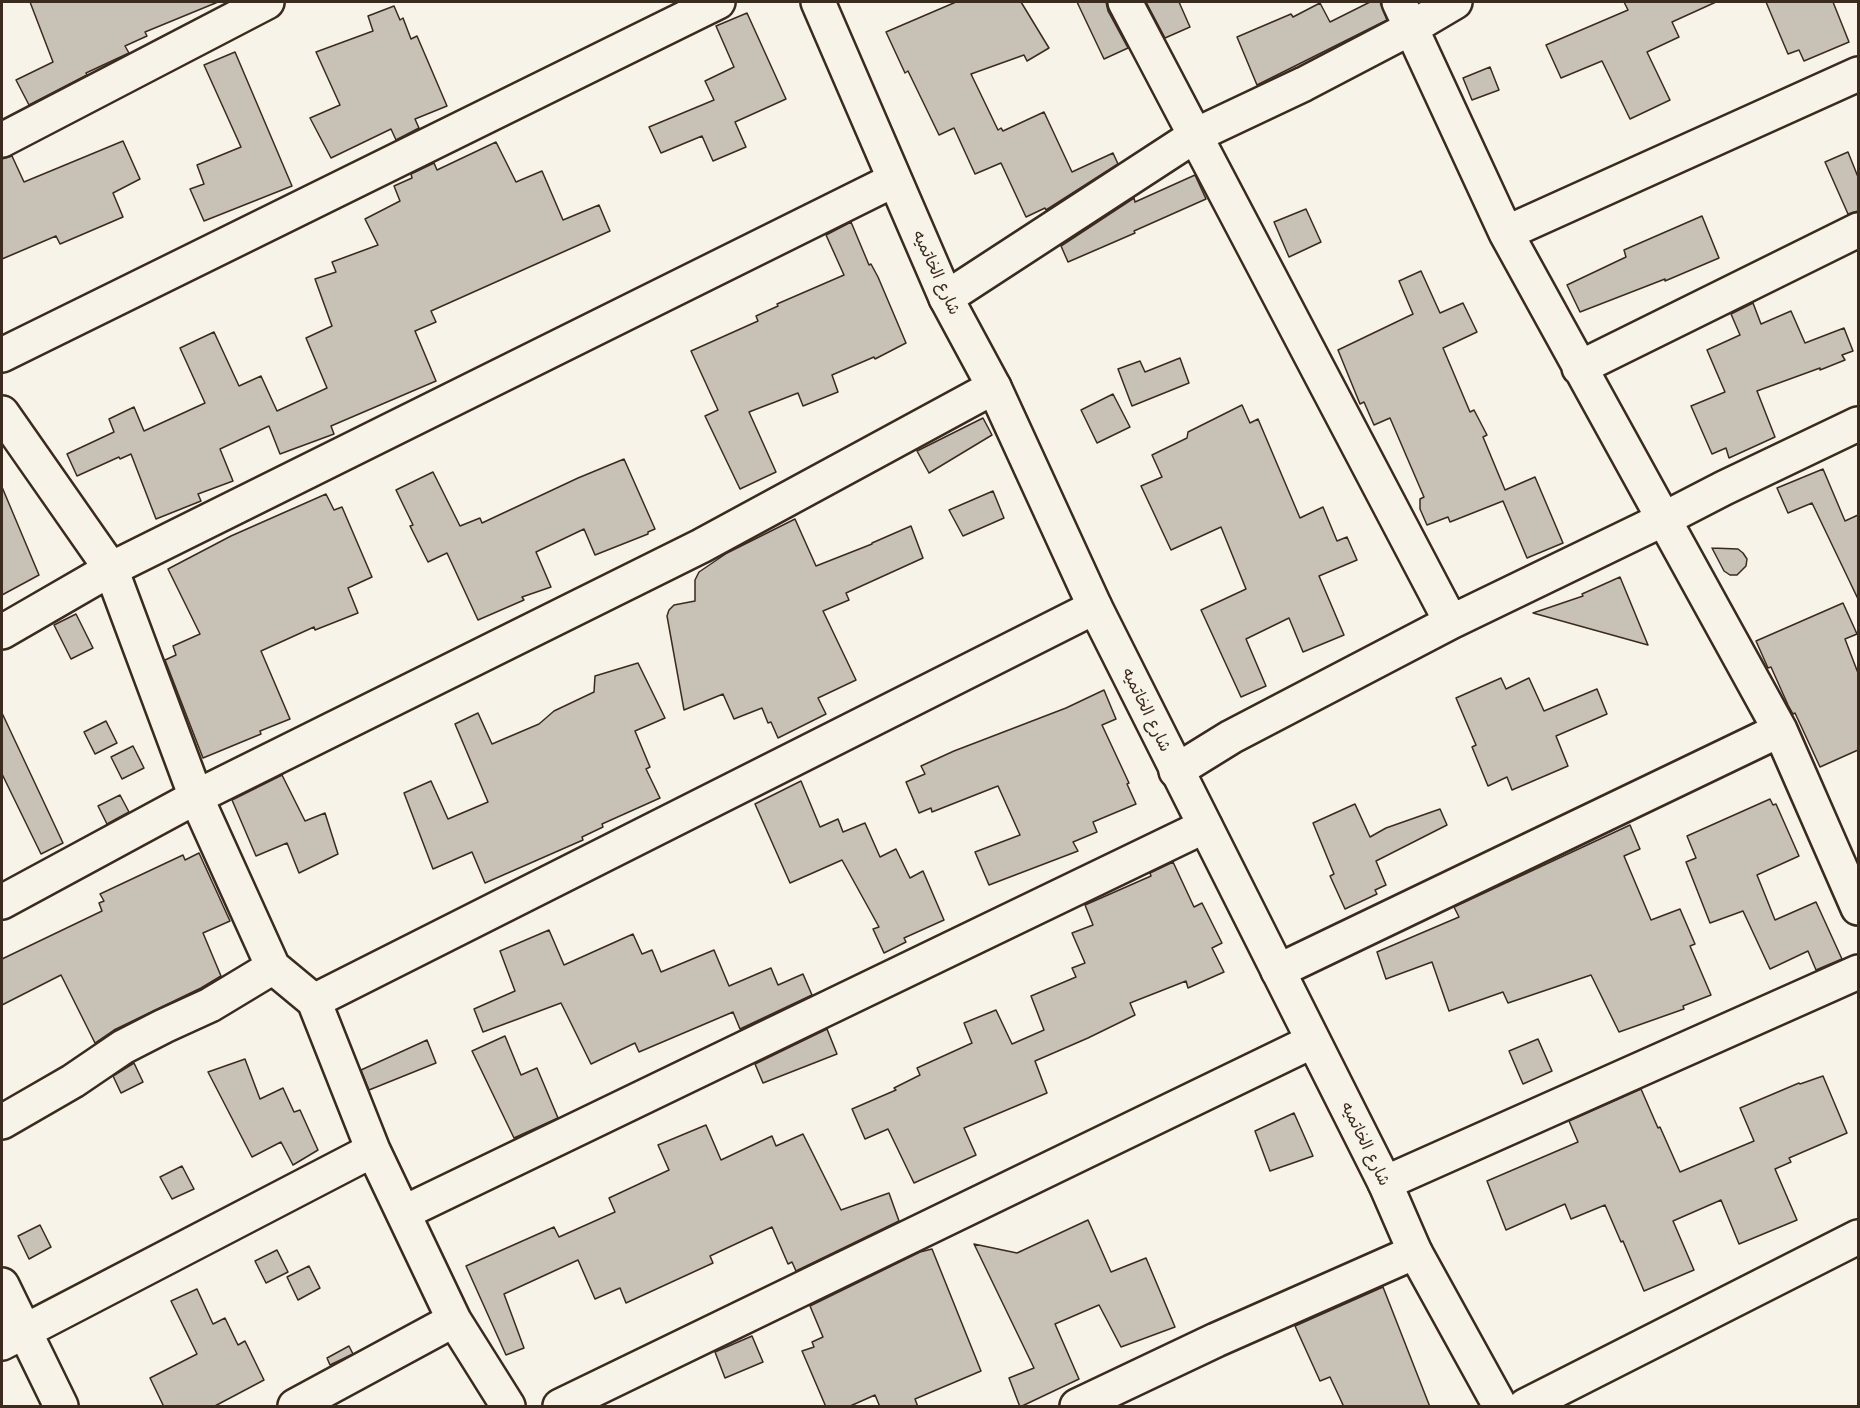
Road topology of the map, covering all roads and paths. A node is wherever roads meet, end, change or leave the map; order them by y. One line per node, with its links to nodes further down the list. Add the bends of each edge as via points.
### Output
1 (267, 2): 9 (street)
2 (718, 2): 14 (street)
3 (818, 2): 10 (street, شارع الخاتميه)
4 (1125, 2): 8 (street)
5 (1455, 2): 6 (street)
6 (1405, 15): 8 (street, via 1304,84); 12 (street)
7 (1858, 74): 12 (street)
8 (1196, 135): 13 (street); 22 (street)
9 (2, 140)
10 (894, 180): 13 (street, شارع الخاتميه); 20 (street)
11 (1858, 230): 15 (street)
12 (1506, 233): 15 (street)
13 (946, 298): 16 (street, شارع الخاتميه)
14 (2, 355)
15 (1579, 368): 19 (street)
16 (994, 387): 21 (street, شارع الخاتميه); 26 (street, via 701,546)
17 (2, 413): 20 (street)
18 (1858, 424): 19 (street)
19 (1664, 519): 22 (street); 24 (street)
20 (111, 569): 23 (street); 26 (street)
21 (1095, 607): 25 (street, شارع الخاتميه); 33 (street)
22 (1451, 622): 25 (street, via 1231,737)
23 (2, 632)
24 (1780, 730): 29 (street); 31 (street)
25 (1176, 771): 27 (street, شارع الخاتميه)
26 (196, 797): 28 (street); 30 (street)
27 (1205, 826): 31 (street, شارع الخاتميه); 38 (street)
28 (2, 902)
29 (1858, 908)
30 (273, 967): 33 (street); 35 (street, via 210,1005 123,1047)
31 (1278, 971): 34 (street, شارع الخاتميه)
32 (1858, 972): 37 (street)
33 (314, 1001): 36 (street)
34 (1313, 1041): 37 (street, شارع الخاتميه); 47 (street)
35 (2, 1122)
36 (373, 1150): 38 (street); 43 (street)
37 (1384, 1183): 40 (street, شارع الخاتميه)
38 (403, 1213): 42 (street)
39 (1858, 1237): 50 (street)
40 (1415, 1252): 48 (street); 49 (street, شارع الخاتميه)
41 (2, 1285): 43 (street)
42 (454, 1320): 45 (street); 46 (street)
43 (13, 1338): 44 (street)
44 (62, 1407)
45 (295, 1407)
46 (508, 1407)
47 (560, 1407)
48 (1077, 1407)
49 (1500, 1407)
50 (1525, 1407)

